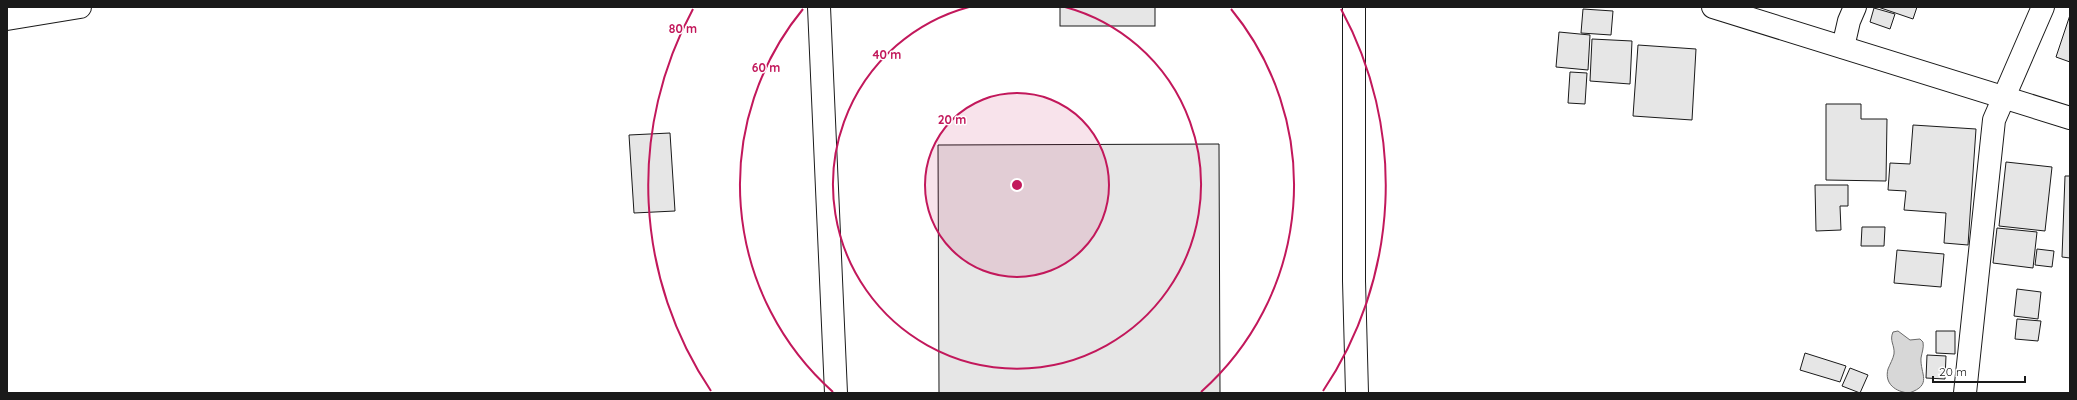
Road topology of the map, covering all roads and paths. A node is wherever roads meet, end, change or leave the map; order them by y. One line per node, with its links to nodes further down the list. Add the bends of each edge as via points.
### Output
1 (80, 7): 7 (street)
2 (819, 7): 11 (street)
3 (1354, 7): 12 (street, via 1354,281)
4 (1713, 7): 8 (street)
5 (1855, 7): 8 (street)
6 (2043, 7): 9 (street)
7 (7, 19)
8 (1843, 47): 9 (street)
9 (2003, 98): 10 (street); 13 (street, via 1994,120)
10 (2070, 118)
11 (836, 393)
12 (1357, 393)
13 (1965, 393)

